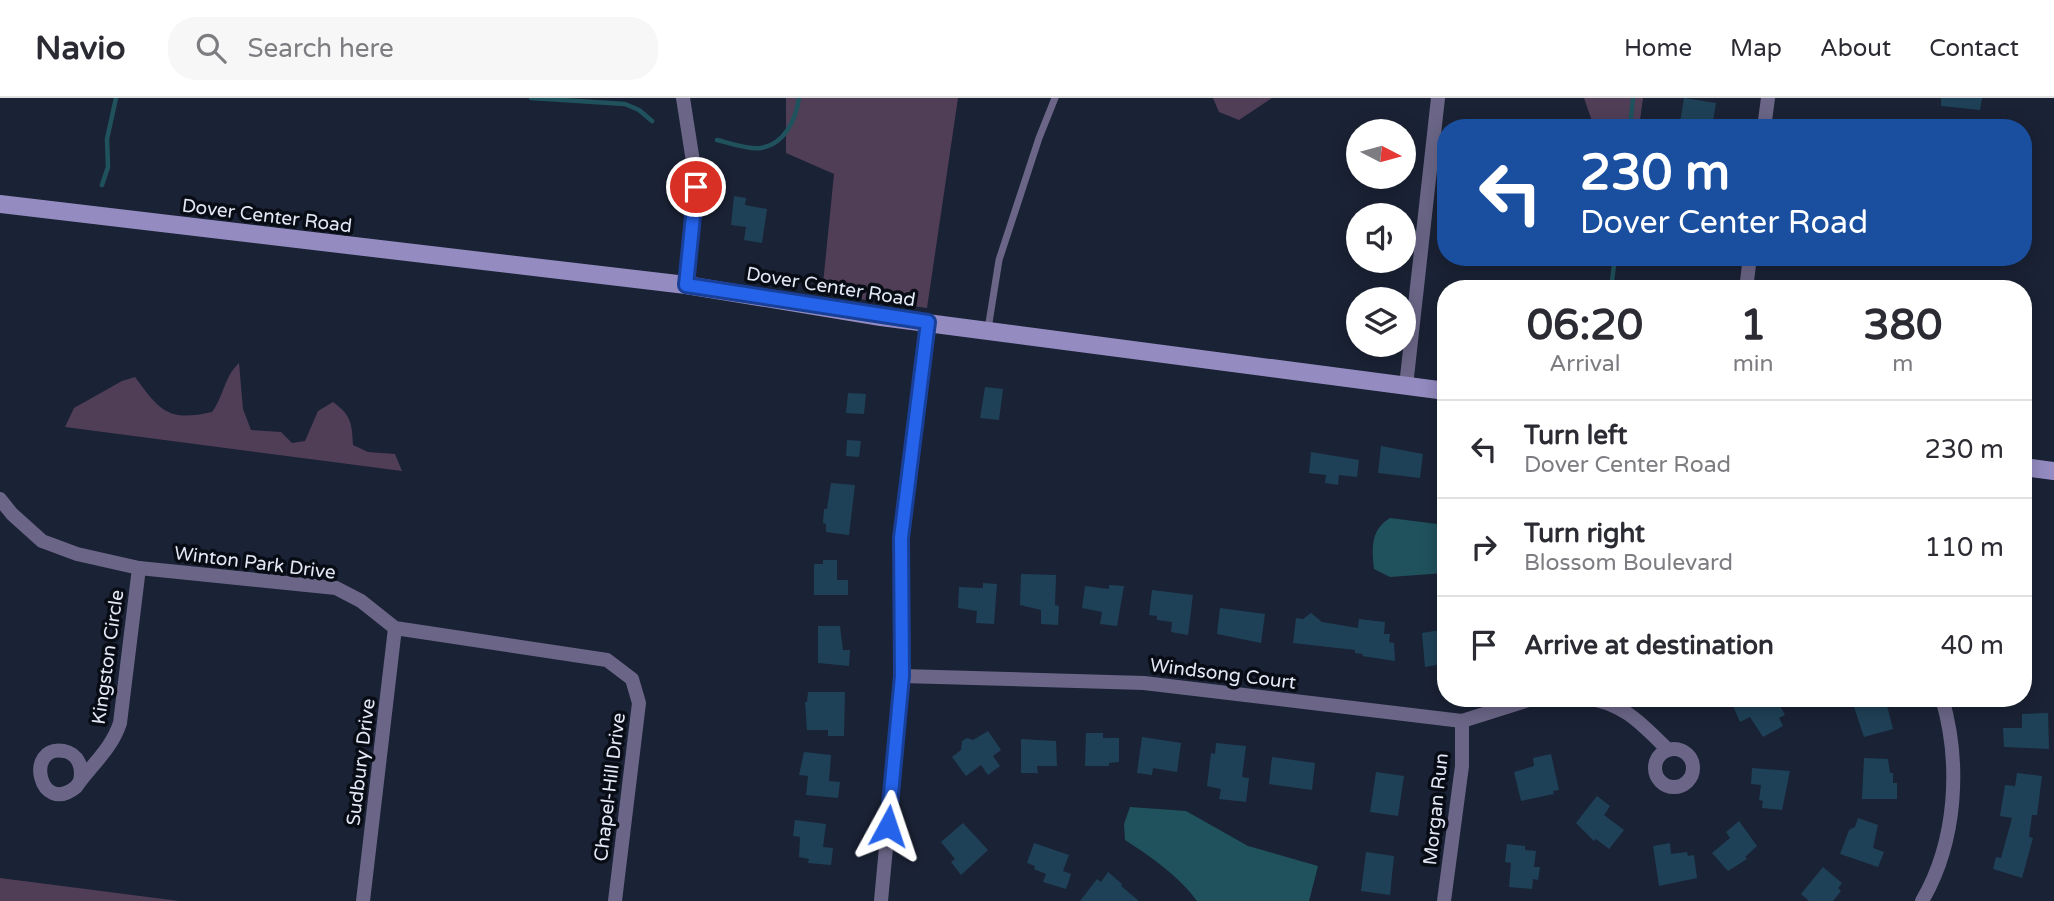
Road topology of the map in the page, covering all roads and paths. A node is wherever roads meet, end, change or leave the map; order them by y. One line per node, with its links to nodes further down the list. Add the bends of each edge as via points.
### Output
1 (683, 98): 7 (street, via 696,187)
2 (1055, 98): 9 (lane, via 999,260)
3 (1438, 98): 10 (street)
4 (1768, 98): 5 (street)
5 (1765, 119)
6 (0, 204): 7 (street, Dover Center Road)
7 (686, 285): 8 (street, Dover Center Road)
8 (928, 322): 9 (street, Dover Center Road); 17 (street, via 901,538)
9 (988, 330): 10 (street, Dover Center Road)
10 (1406, 386): 11 (street, Dover Center Road)
11 (1437, 390)
12 (2032, 468): 13 (street)
13 (2054, 471)
14 (0, 499): 15 (street, Winton Park Drive, via 42,541)
15 (139, 568): 16 (street, Winton Park Drive, via 336,588); 24 (street, Kingston Circle, via 120,723 106,752)
16 (395, 628): 18 (street, Winton Park Drive, via 607,660); 25 (street, Sudbury Drive)
17 (902, 676): 22 (street, Windsong Court, via 1144,683); 27 (street)
18 (632, 679): 26 (street, Chapel-Hill Drive, via 639,704)
19 (1506, 707): 22 (street, Windsong Court)
20 (1618, 707): 23 (street)
21 (1944, 707): 29 (street, via 1950,728 1952,801 1938,863)
22 (1462, 721): 28 (street, Morgan Run, via 1462,766)
23 (1668, 750)
24 (80, 781)
25 (363, 901)
26 (615, 901)
27 (881, 901)
28 (1444, 901)
29 (1922, 901)

